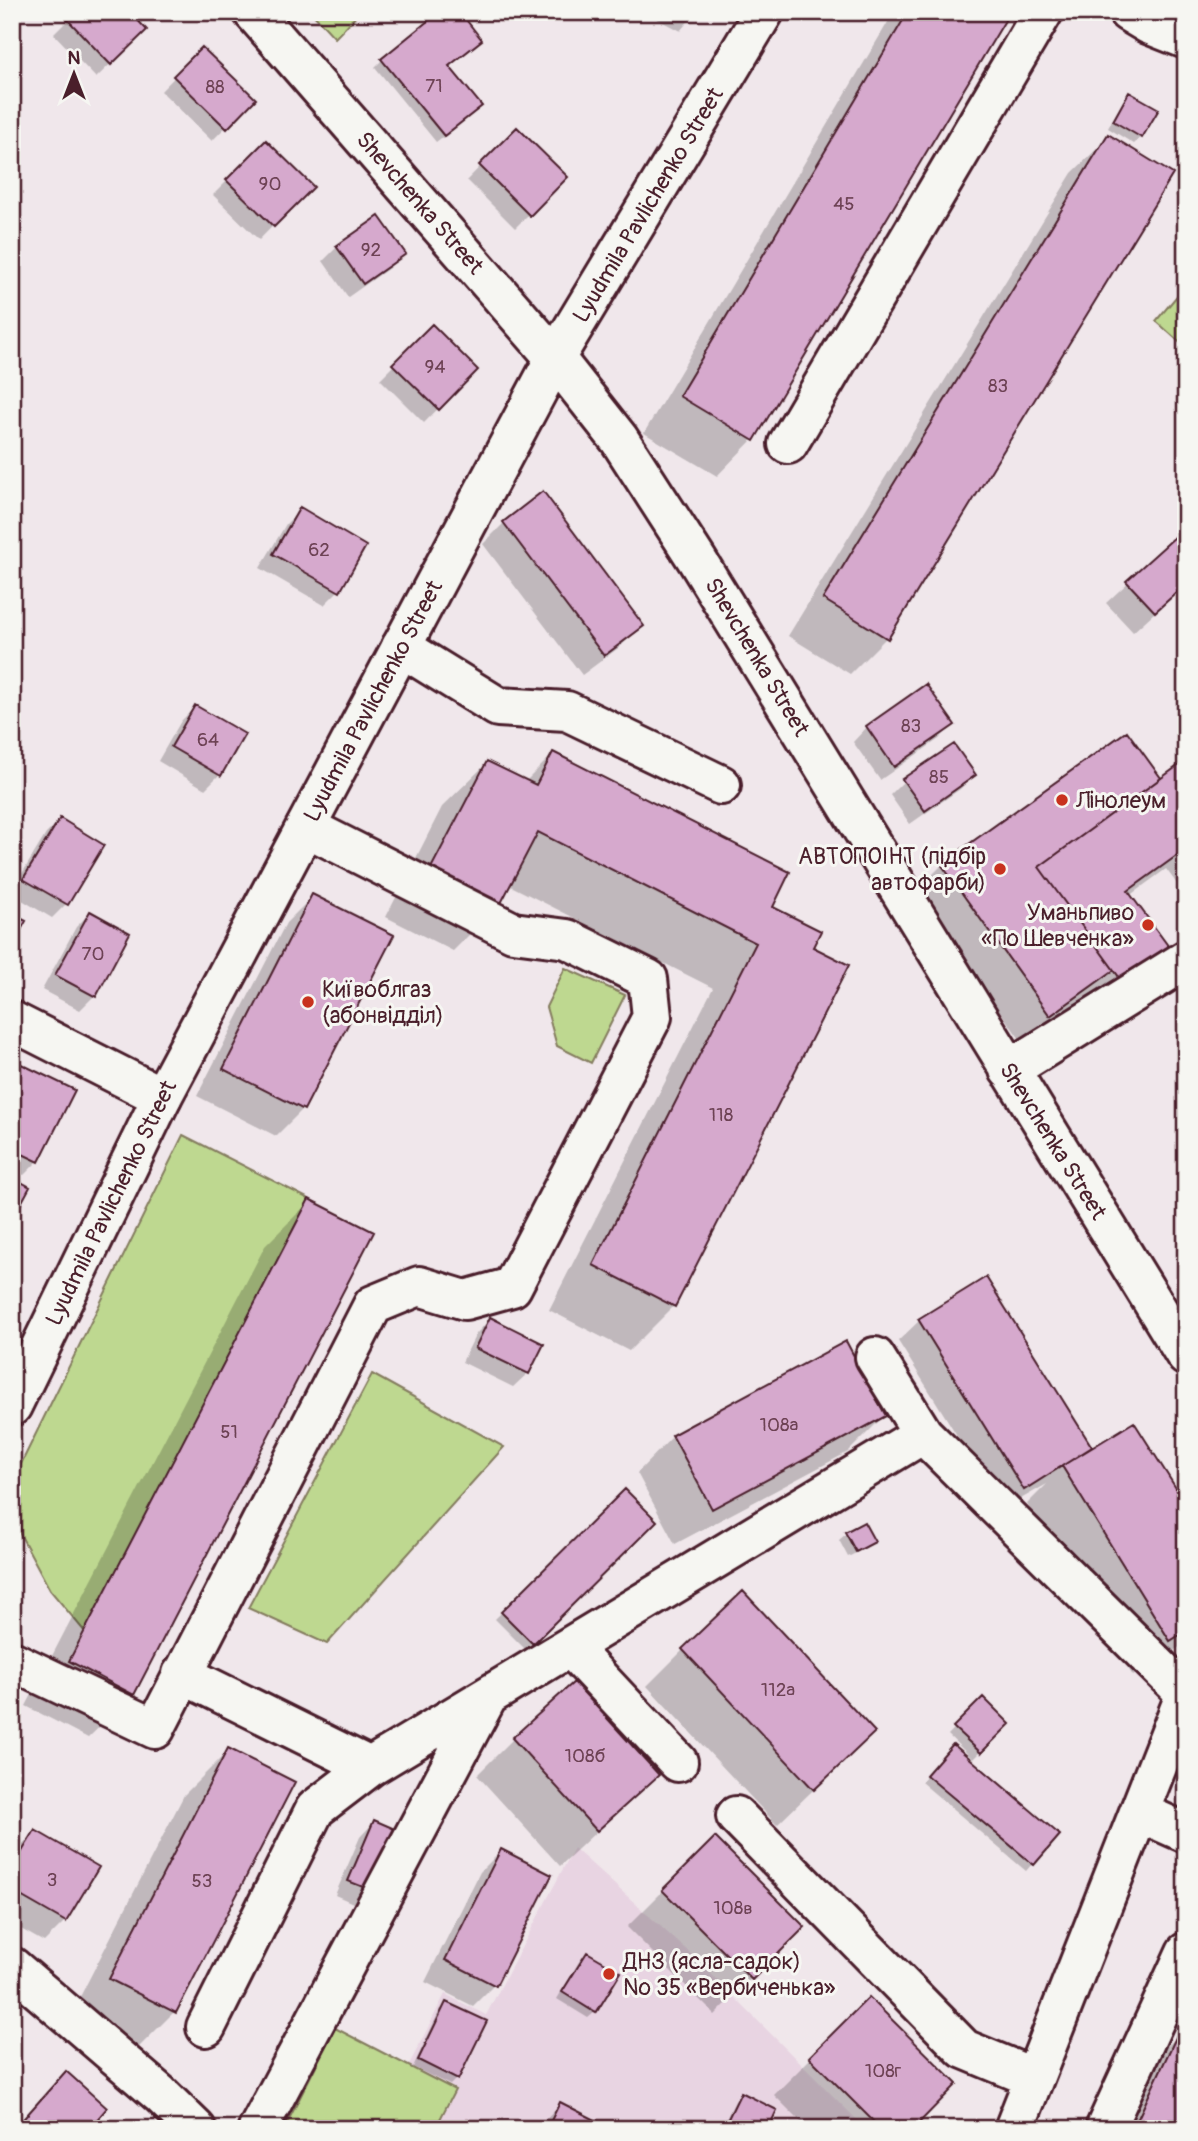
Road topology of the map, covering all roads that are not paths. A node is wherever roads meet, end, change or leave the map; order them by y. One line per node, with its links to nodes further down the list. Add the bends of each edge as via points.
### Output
1 (253, 12): 6 (street, Shevchenka Street)
2 (764, 12): 6 (street, Lyudmila Pavlichenko Street)
3 (1044, 12): 7 (street)
4 (1128, 12): 5 (street)
5 (1186, 38)
6 (555, 358): 8 (street, Lyudmila Pavlichenko Street); 13 (street, Shevchenka Street, via 619,439 697,560)
7 (788, 444)
8 (401, 647): 9 (street, via 498,707 567,710); 10 (street, Lyudmila Pavlichenko Street)
9 (721, 786)
10 (306, 827): 14 (street, Lyudmila Pavlichenko Street); 22 (street, via 513,932 567,939 648,979 652,1017 512,1287 465,1300 419,1286 373,1306)
11 (1186, 960): 13 (street)
12 (12, 1021): 14 (street)
13 (1009, 1070): 15 (street, Shevchenka Street)
14 (162, 1097): 17 (street, Lyudmila Pavlichenko Street)
15 (1186, 1356)
16 (875, 1357): 19 (street)
17 (23, 1358): 18 (street, Lyudmila Pavlichenko Street)
18 (12, 1406)
19 (923, 1434): 20 (street); 23 (street)
20 (570, 1647): 24 (street); 25 (street)
21 (12, 1661): 22 (street, via 155,1729)
22 (182, 1674): 26 (street)
23 (1186, 1693): 27 (street)
24 (488, 1696): 26 (street); 35 (street)
25 (678, 1762)
26 (370, 1767): 32 (street, via 315,1809)
27 (1139, 1812): 29 (street); 33 (street)
28 (736, 1816): 33 (street, via 964,2049)
29 (1186, 1833)
30 (1186, 1952): 37 (street)
31 (12, 1967): 34 (street)
32 (206, 2027)
33 (1034, 2078): 36 (street)
34 (196, 2129)
35 (258, 2129)
36 (1014, 2129)
37 (1105, 2129)

